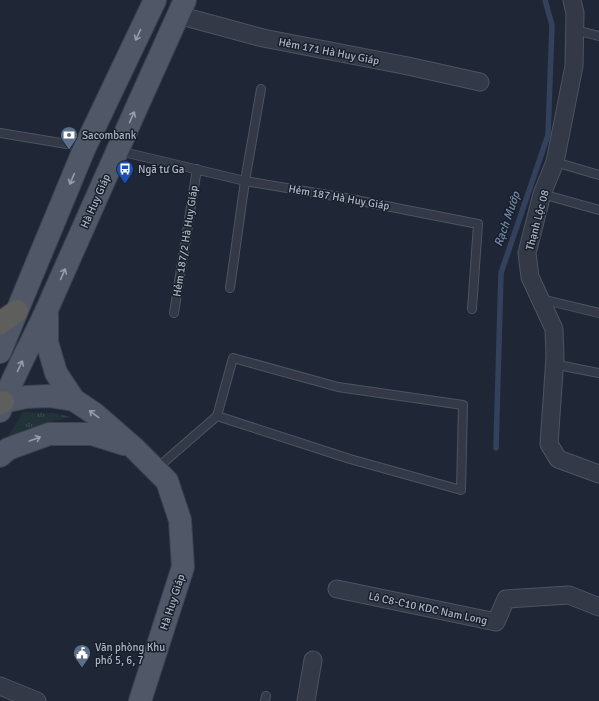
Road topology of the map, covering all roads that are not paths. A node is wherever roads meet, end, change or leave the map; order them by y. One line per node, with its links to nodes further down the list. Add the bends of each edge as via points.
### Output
1 (155, 0): 9 (main road, one-way to 9)
2 (572, 0): 4 (street, Thạnh Lộc 08)
3 (182, 7): 6 (street, Hẻm 171 Hà Huy Giáp, via 264,38); 10 (main road, Hà Huy Giáp, one-way to 3)
4 (575, 30): 5 (lane); 11 (street, Thạnh Lộc 08, via 574,66)
5 (599, 36)
6 (480, 82)
7 (261, 89): 14 (lane)
8 (0, 133): 9 (lane)
9 (85, 147): 23 (main road, one-way to 23)
10 (117, 150): 12 (lane, Hẻm 187 Hà Huy Giáp); 20 (main road, Hà Huy Giáp, one-way to 10)
11 (555, 162): 13 (lane); 15 (street, Thạnh Lộc 08)
12 (197, 169): 14 (lane, Hẻm 187 Hà Huy Giáp); 21 (lane, Hẻm 187/2 Hà Huy Giáp)
13 (599, 175)
14 (246, 181): 17 (lane); 19 (lane, Hẻm 187 Hà Huy Giáp, via 478,224)
15 (542, 194): 16 (lane); 18 (street, Thạnh Lộc 08, via 527,253 530,277)
16 (599, 210)
17 (230, 288)
18 (541, 299): 22 (lane); 25 (street, Thạnh Lộc 08, via 554,329)
19 (472, 309)
20 (47, 310): 27 (main road, via 47,342 50,355 56,373); 28 (main road, Hà Huy Giáp, one-way to 20)
21 (174, 313)
22 (599, 313)
23 (9, 317): 24 (main road)
24 (0, 352)
25 (553, 364): 26 (lane); 33 (street, Thạnh Lộc 08, via 549,444 558,459)
26 (599, 373)
27 (74, 400): 28 (main road, Hà Huy Giáp, via 49,396 26,397); 30 (main road, Hà Huy Giáp, one-way to 27, via 95,414)
28 (1, 405)
29 (217, 416): 29 (lane, via 233,358 338,387 463,405 461,490 350,459); 32 (lane)
30 (134, 448): 31 (main road, one-way to 30, via 8,449 49,434 92,434); 32 (main road, Hà Huy Giáp)
31 (0, 456)
32 (156, 470): 39 (main road, Hà Huy Giáp, via 167,481 180,520 183,567)
33 (599, 474)
34 (336, 589): 35 (street, Lô C8-C10 KDC Nam Long, via 496,622 506,599 569,596)
35 (599, 607)
36 (313, 660): 40 (street)
37 (0, 688): 38 (street)
38 (37, 701)
39 (140, 701)
40 (306, 701)

